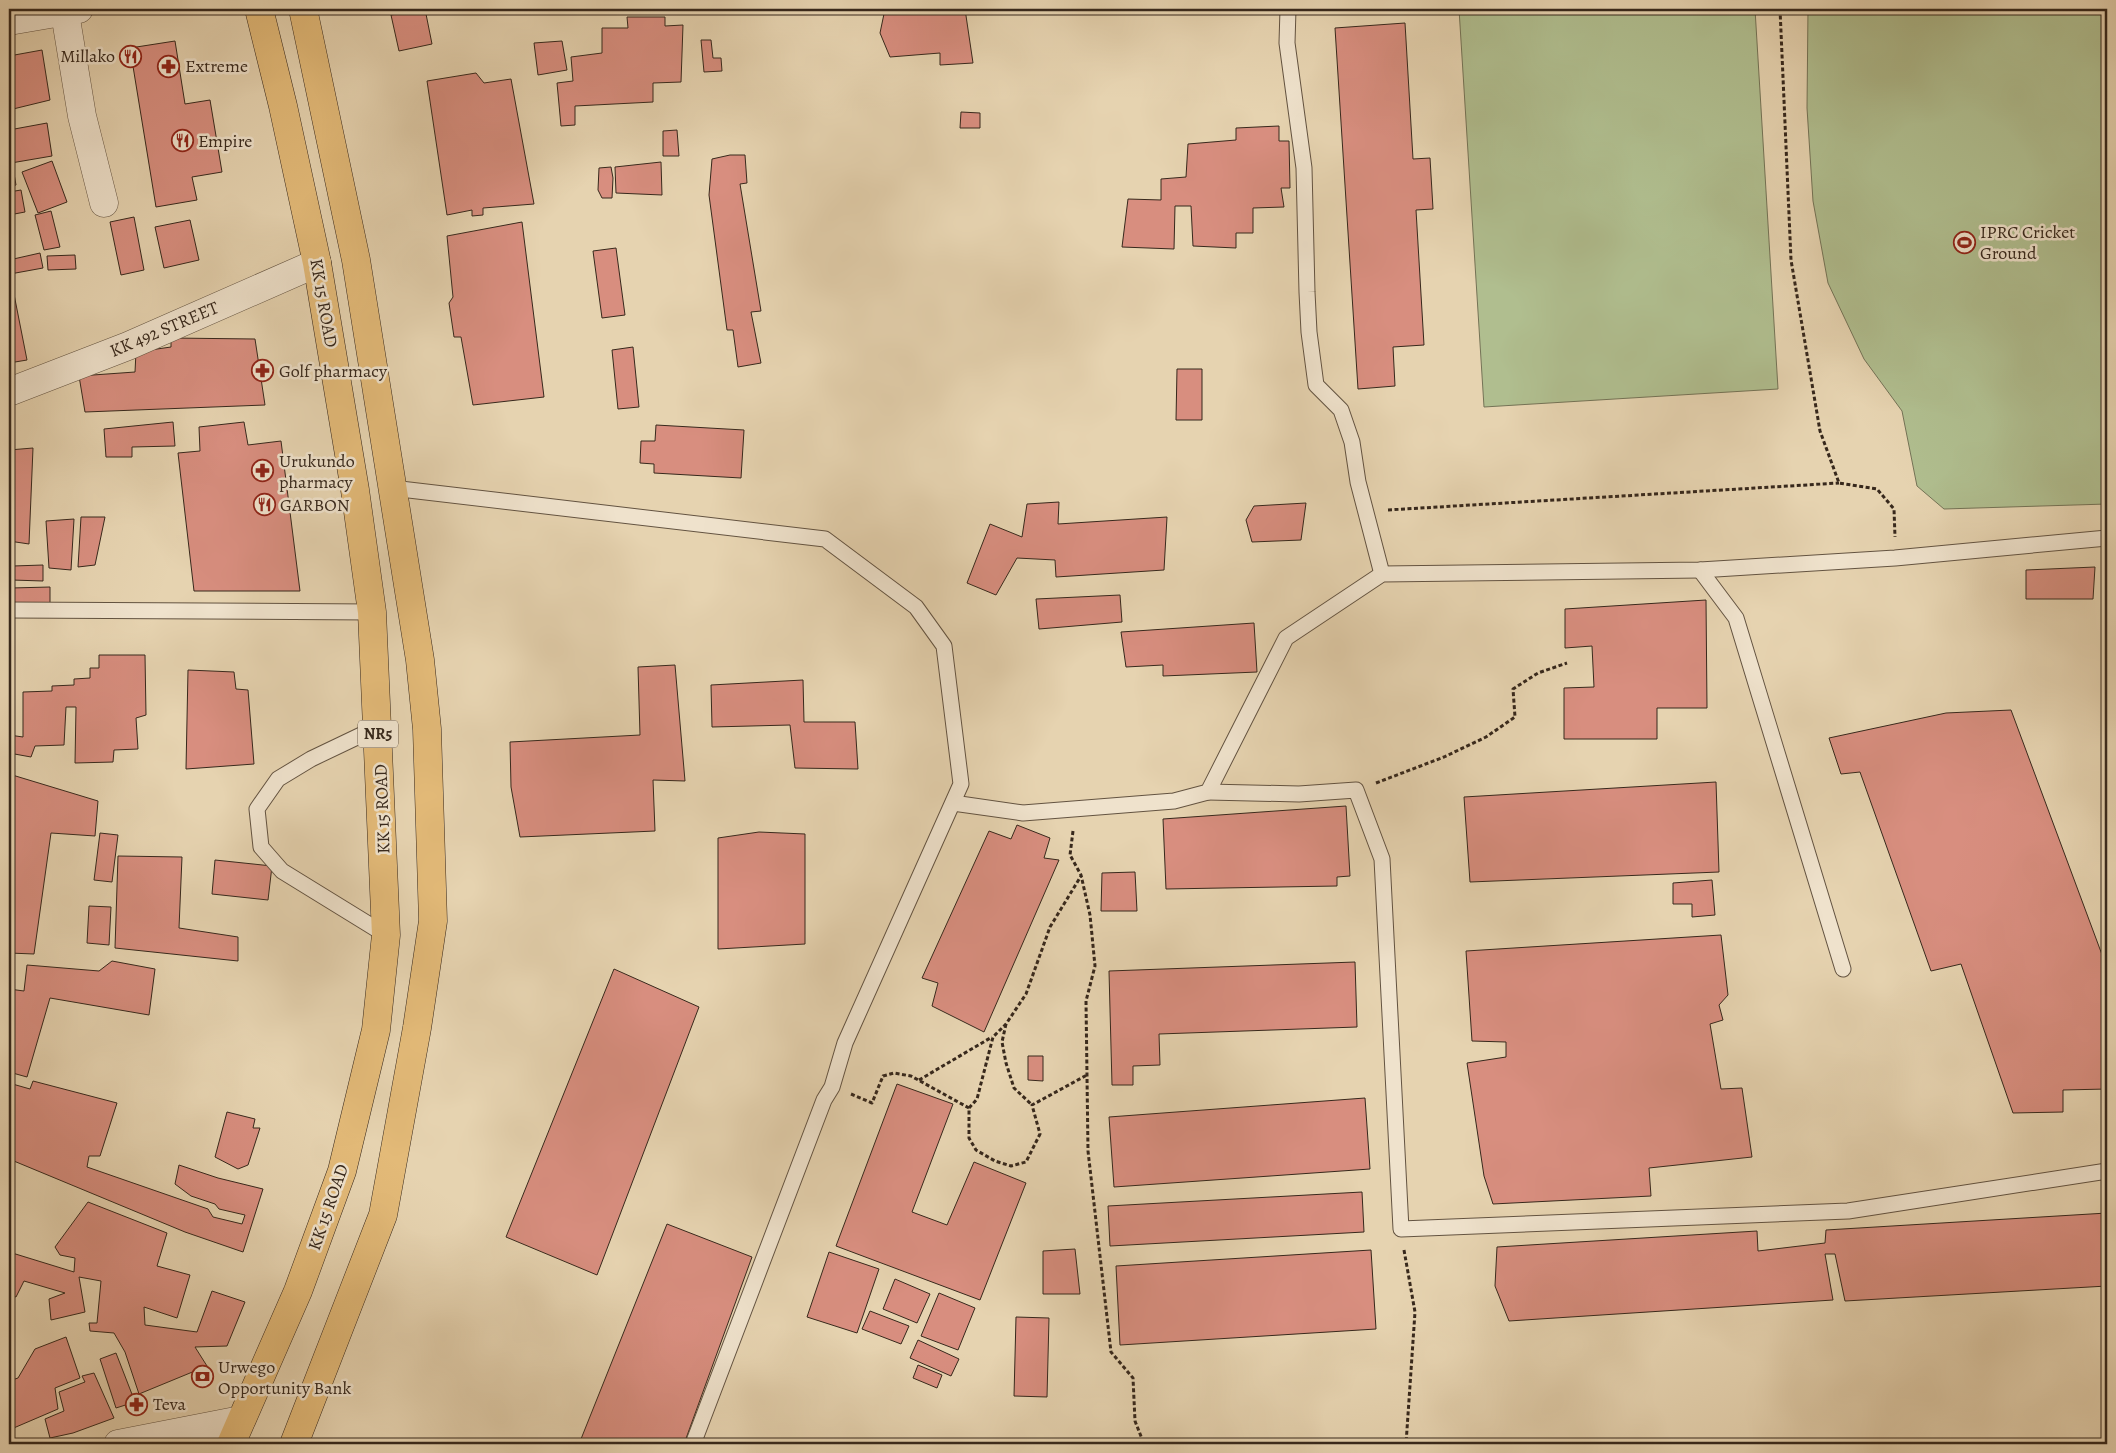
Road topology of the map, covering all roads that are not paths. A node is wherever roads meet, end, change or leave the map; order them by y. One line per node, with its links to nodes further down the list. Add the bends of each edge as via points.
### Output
1 (259, 9): 7 (highway, KK 15 ROAD / NR5)
2 (304, 9): 9 (highway, via 356,260)
3 (1288, 9): 12 (lane, via 1287,43 1304,168 1306,292 1316,385 1341,410 1352,442 1365,511)
4 (72, 11): 5 (street); 6 (street, via 82,116)
5 (9, 21)
6 (104, 203)
7 (317, 263): 8 (street, KK 492 STREET, via 128,346); 14 (highway, KK 15 ROAD / NR5)
8 (9, 392)
9 (392, 488): 17 (lane, via 825,539 916,607 944,646 961,784); 21 (highway, via 412,602 427,729 434,921 383,1215)
10 (2107, 538): 11 (lane, via 1895,558)
11 (1700, 570): 12 (lane); 19 (lane, via 1736,618)
12 (1382, 574): 16 (lane, via 1286,638)
13 (9, 610): 14 (lane)
14 (372, 612): 15 (highway, KK 15 ROAD / NR5)
15 (378, 727): 18 (highway, KK 15 ROAD / NR5); 18 (lane, via 311,759 278,780 257,809 261,847 282,872)
16 (1208, 792): 17 (lane, via 1174,802 1023,813); 20 (lane, via 1298,794 1356,790 1382,859 1401,1229 1848,1211)
17 (953, 803): 27 (lane, via 845,1043 832,1087 824,1100)
18 (386, 934): 22 (highway, KK 15 ROAD / NR5, via 376,1030 342,1171 298,1291)
19 (1843, 969)
20 (2107, 1171)
21 (316, 1388): 25 (highway); 26 (highway)
22 (236, 1432): 23 (street); 24 (highway, KK 15 ROAD)
23 (118, 1444)
24 (224, 1444)
25 (294, 1444)
26 (309, 1444)
27 (693, 1444)

